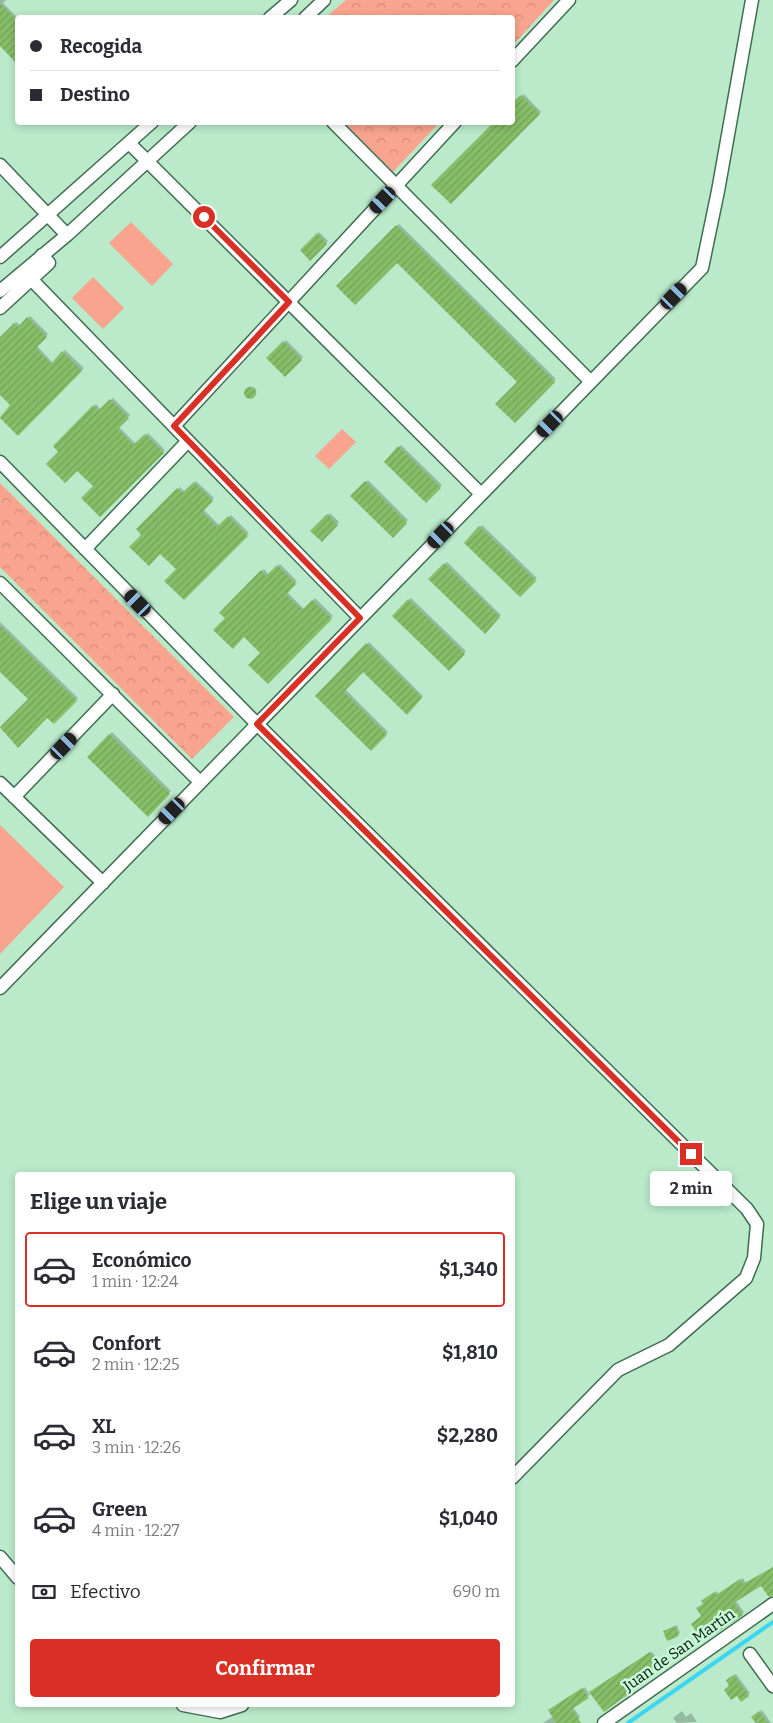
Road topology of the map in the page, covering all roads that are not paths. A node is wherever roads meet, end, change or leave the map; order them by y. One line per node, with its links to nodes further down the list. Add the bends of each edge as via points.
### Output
1 (291, 0): 5 (street)
2 (324, 0): 6 (street)
3 (569, 0): 7 (street)
4 (752, 0): 24 (street, via 702,268)
5 (274, 15)
6 (308, 15)
7 (515, 58)
8 (149, 125): 12 (street)
9 (187, 125): 13 (street)
10 (336, 125): 15 (street)
11 (452, 125): 15 (street)
12 (129, 142): 13 (street); 16 (street)
13 (148, 161): 17 (street); 22 (street)
14 (0, 164): 16 (street)
15 (396, 186): 22 (street); 24 (street)
16 (47, 215): 17 (street); 19 (street)
17 (67, 235): 18 (street)
18 (42, 256): 20 (street, via 49,263); 21 (street)
19 (0, 257)
20 (31, 279): 23 (street); 25 (street)
21 (0, 291)
22 (289, 302): 25 (street); 28 (street)
23 (0, 308)
24 (591, 382): 28 (street)
25 (174, 426): 26 (street)
26 (188, 441): 29 (street); 31 (street)
27 (0, 462): 29 (street)
28 (481, 494): 31 (street)
29 (85, 549): 33 (street)
30 (0, 583): 32 (street)
31 (360, 618): 33 (street)
32 (113, 694): 34 (street); 36 (street)
33 (257, 724): 34 (street); 39 (street, via 747,1210 757,1224 754,1258 746,1278 668,1346 618,1370)
34 (200, 782): 37 (street)
35 (0, 783): 36 (street)
36 (14, 797): 37 (street)
37 (103, 882): 38 (street)
38 (0, 988)
39 (515, 1475)
40 (0, 1557): 41 (street)
41 (15, 1574)
42 (773, 1604): 47 (street, Juan de San Martín)
43 (750, 1654): 44 (street)
44 (773, 1686)
45 (193, 1707): 46 (street, via 220,1712)
46 (236, 1707)
47 (604, 1723)

